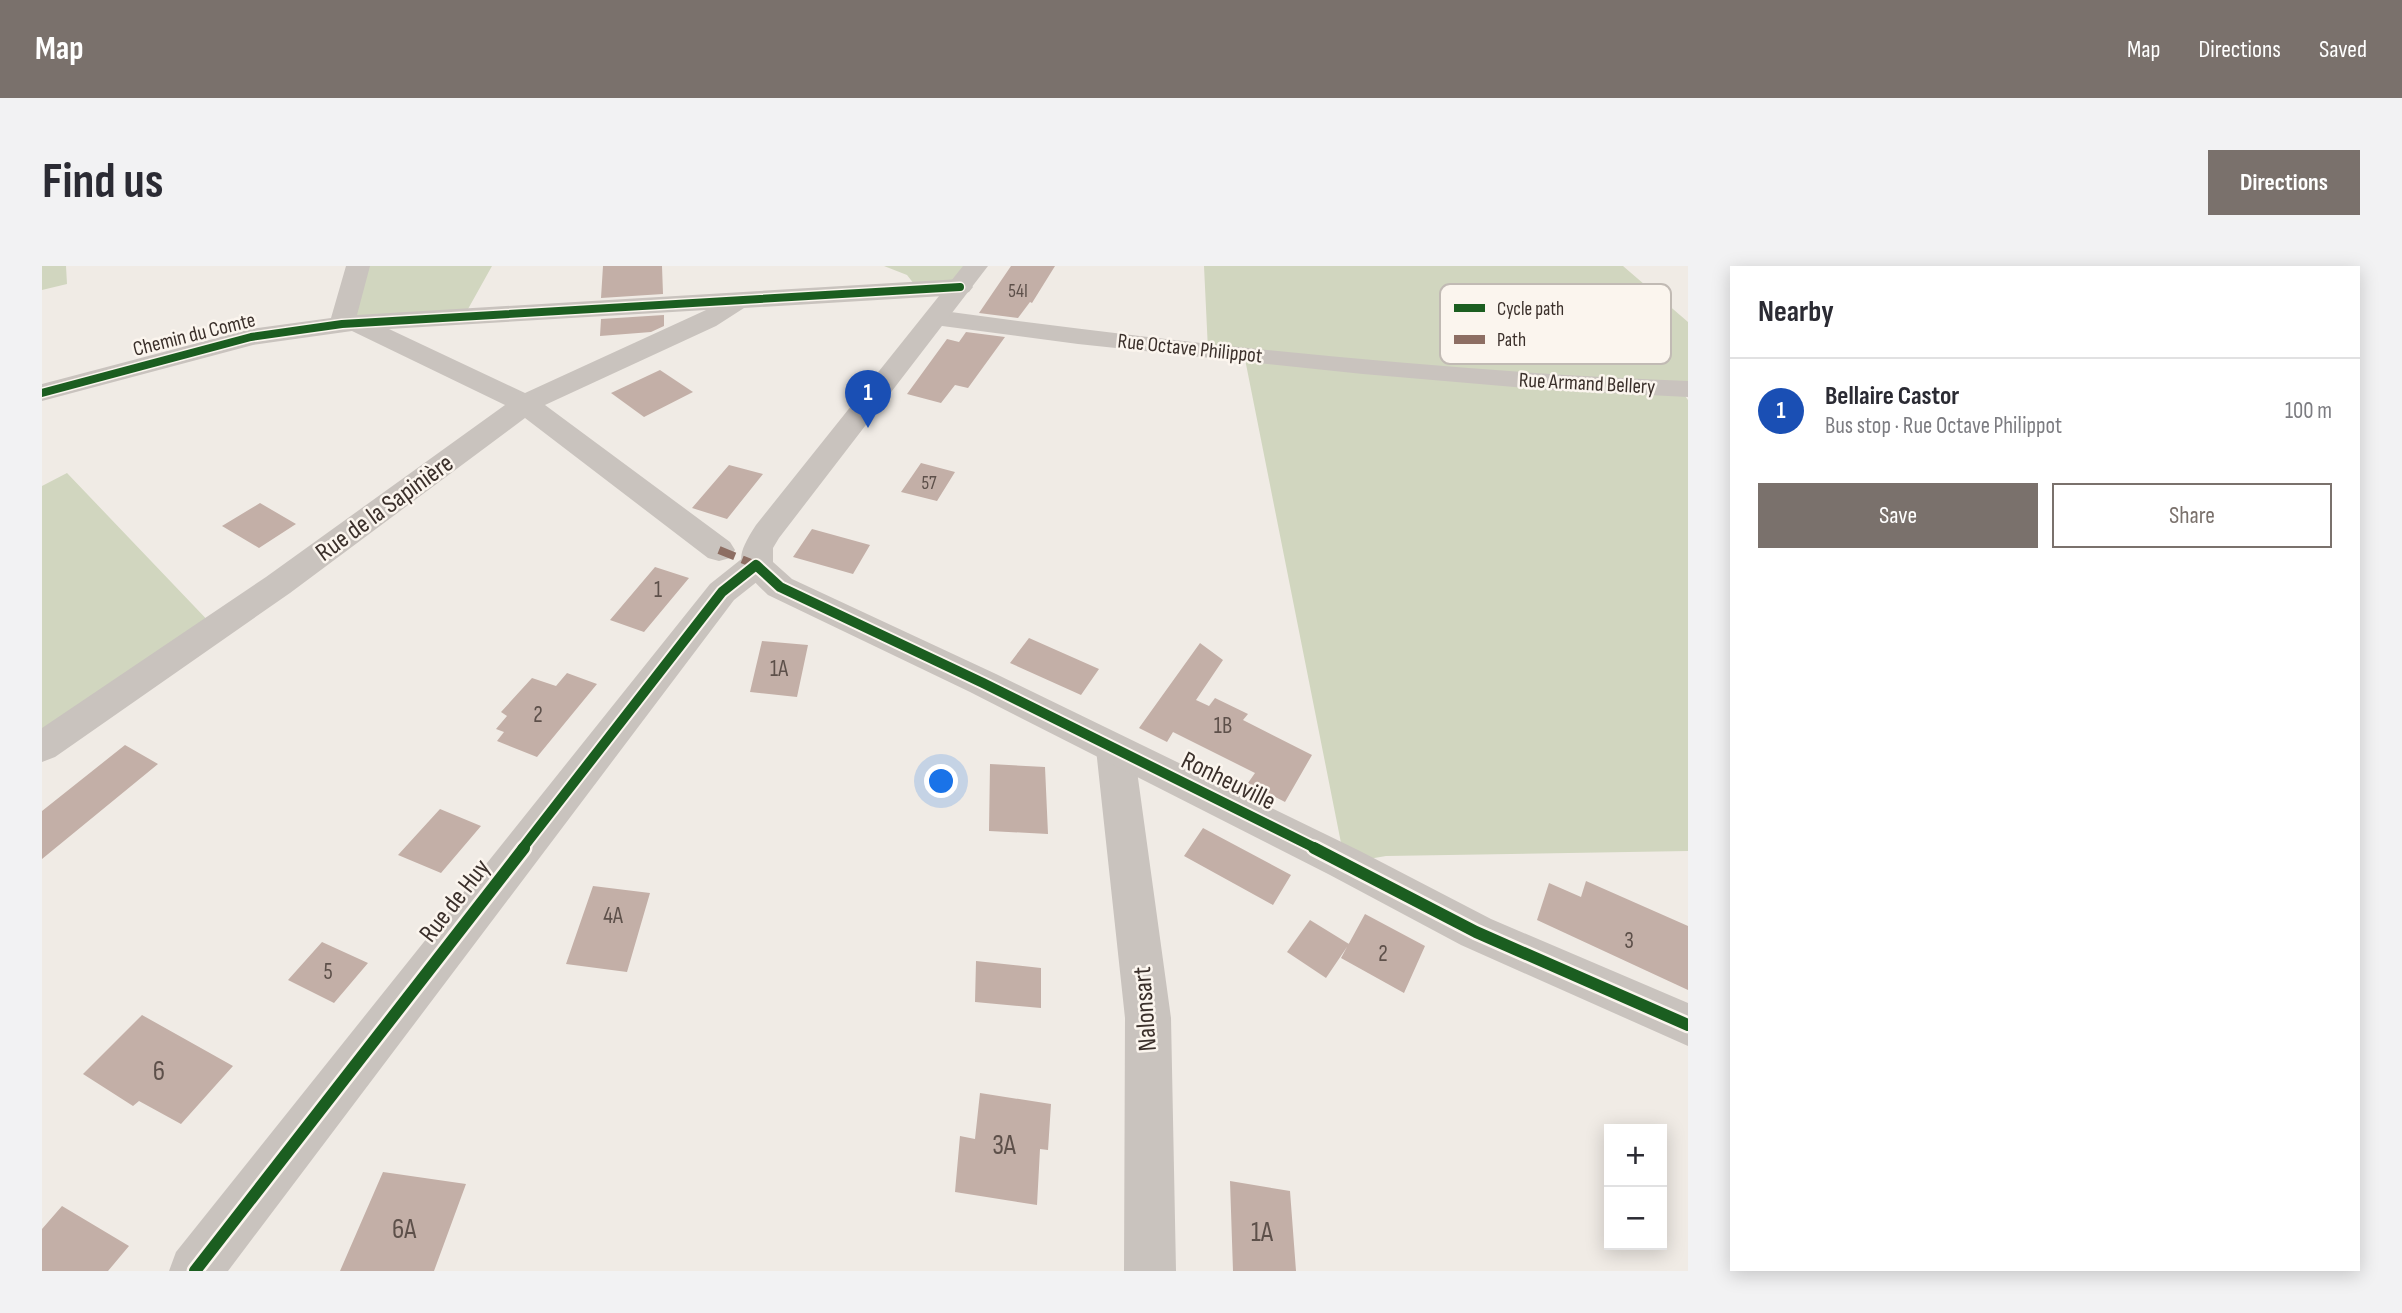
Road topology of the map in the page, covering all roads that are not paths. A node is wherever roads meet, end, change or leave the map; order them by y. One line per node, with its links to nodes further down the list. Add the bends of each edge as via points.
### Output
1 (358, 266): 6 (street)
2 (976, 266): 3 (street)
3 (960, 287): 4 (street, Chemin du Comte); 5 (street)
4 (744, 299): 6 (street, Chemin du Comte); 10 (street, Rue de la Sapinière)
5 (936, 318): 7 (street, Rue Octave Philippot); 11 (street, via 757,548)
6 (350, 324): 9 (street, Chemin du Comte, via 251,337); 10 (street, Ronheuville)
7 (1445, 373): 8 (street, Rue Armand Bellery, via 1588,386)
8 (1688, 389)
9 (42, 393)
10 (525, 404): 11 (street, Ronheuville); 12 (street, Rue de la Sapinière, via 278,585)
11 (738, 557): 13 (street, Ronheuville, via 780,587); 15 (street, Rue de Huy, via 722,592)
12 (42, 747)
13 (1115, 749): 14 (street, Ronheuville, via 1476,932); 16 (street, Nalonsart, via 1148,1018)
14 (1688, 1025)
15 (195, 1271)
16 (1150, 1271)

